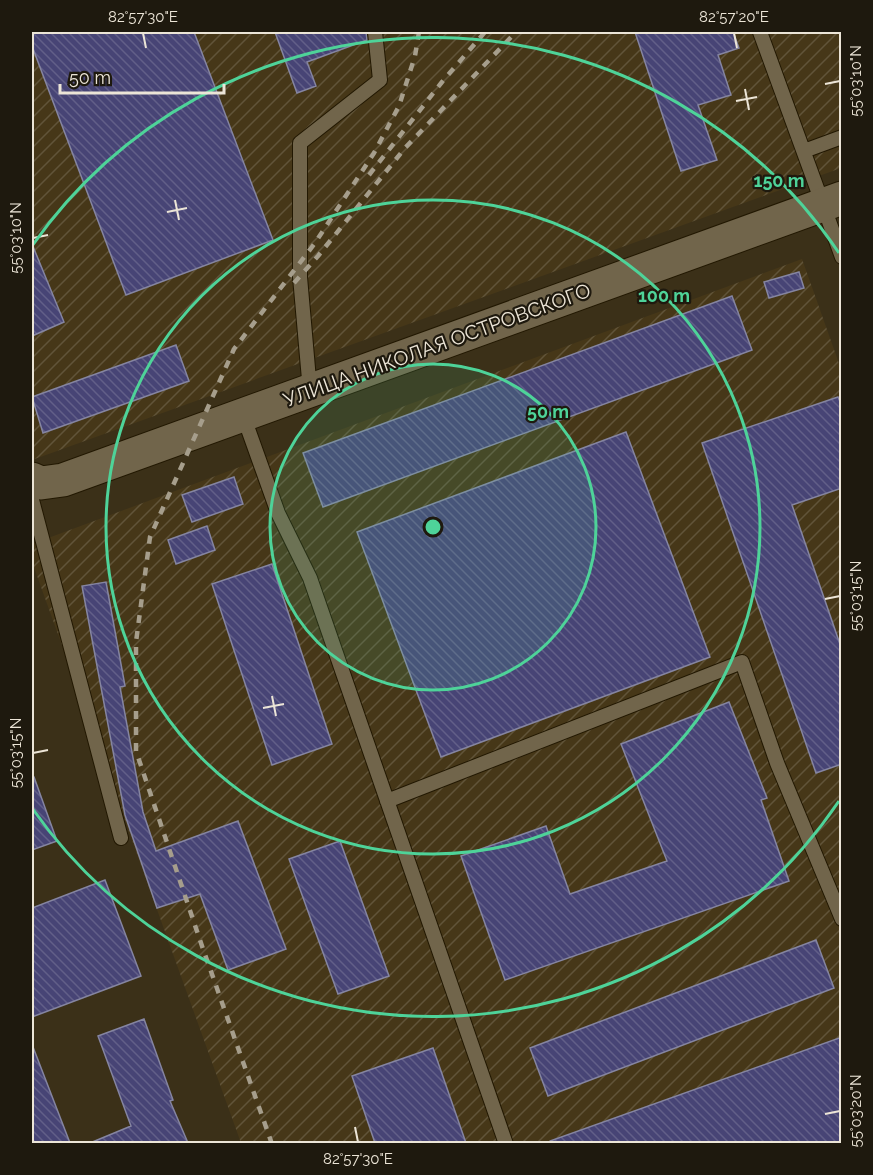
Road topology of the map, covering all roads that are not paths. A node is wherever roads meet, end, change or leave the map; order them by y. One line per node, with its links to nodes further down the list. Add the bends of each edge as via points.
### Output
1 (375, 32): 7 (lane, via 380,80 300,143 300,277)
2 (760, 32): 4 (lane)
3 (842, 137): 4 (lane)
4 (804, 151): 5 (lane)
5 (833, 202): 6 (lane); 7 (street, УЛИЦА НИКОЛАЯ ОСТРОВСКОГО)
6 (842, 257)
7 (310, 391): 8 (street, УЛИЦА НИКОЛАЯ ОСТРОВСКОГО)
8 (243, 415): 9 (street, УЛИЦА НИКОЛАЯ ОСТРОВСКОГО, via 63,480 41,483); 11 (lane, via 278,513 310,578)
9 (32, 479)
10 (32, 500): 12 (lane)
11 (387, 801): 13 (lane, via 742,662 777,763); 14 (lane)
12 (121, 838)
13 (842, 919)
14 (506, 1143)

